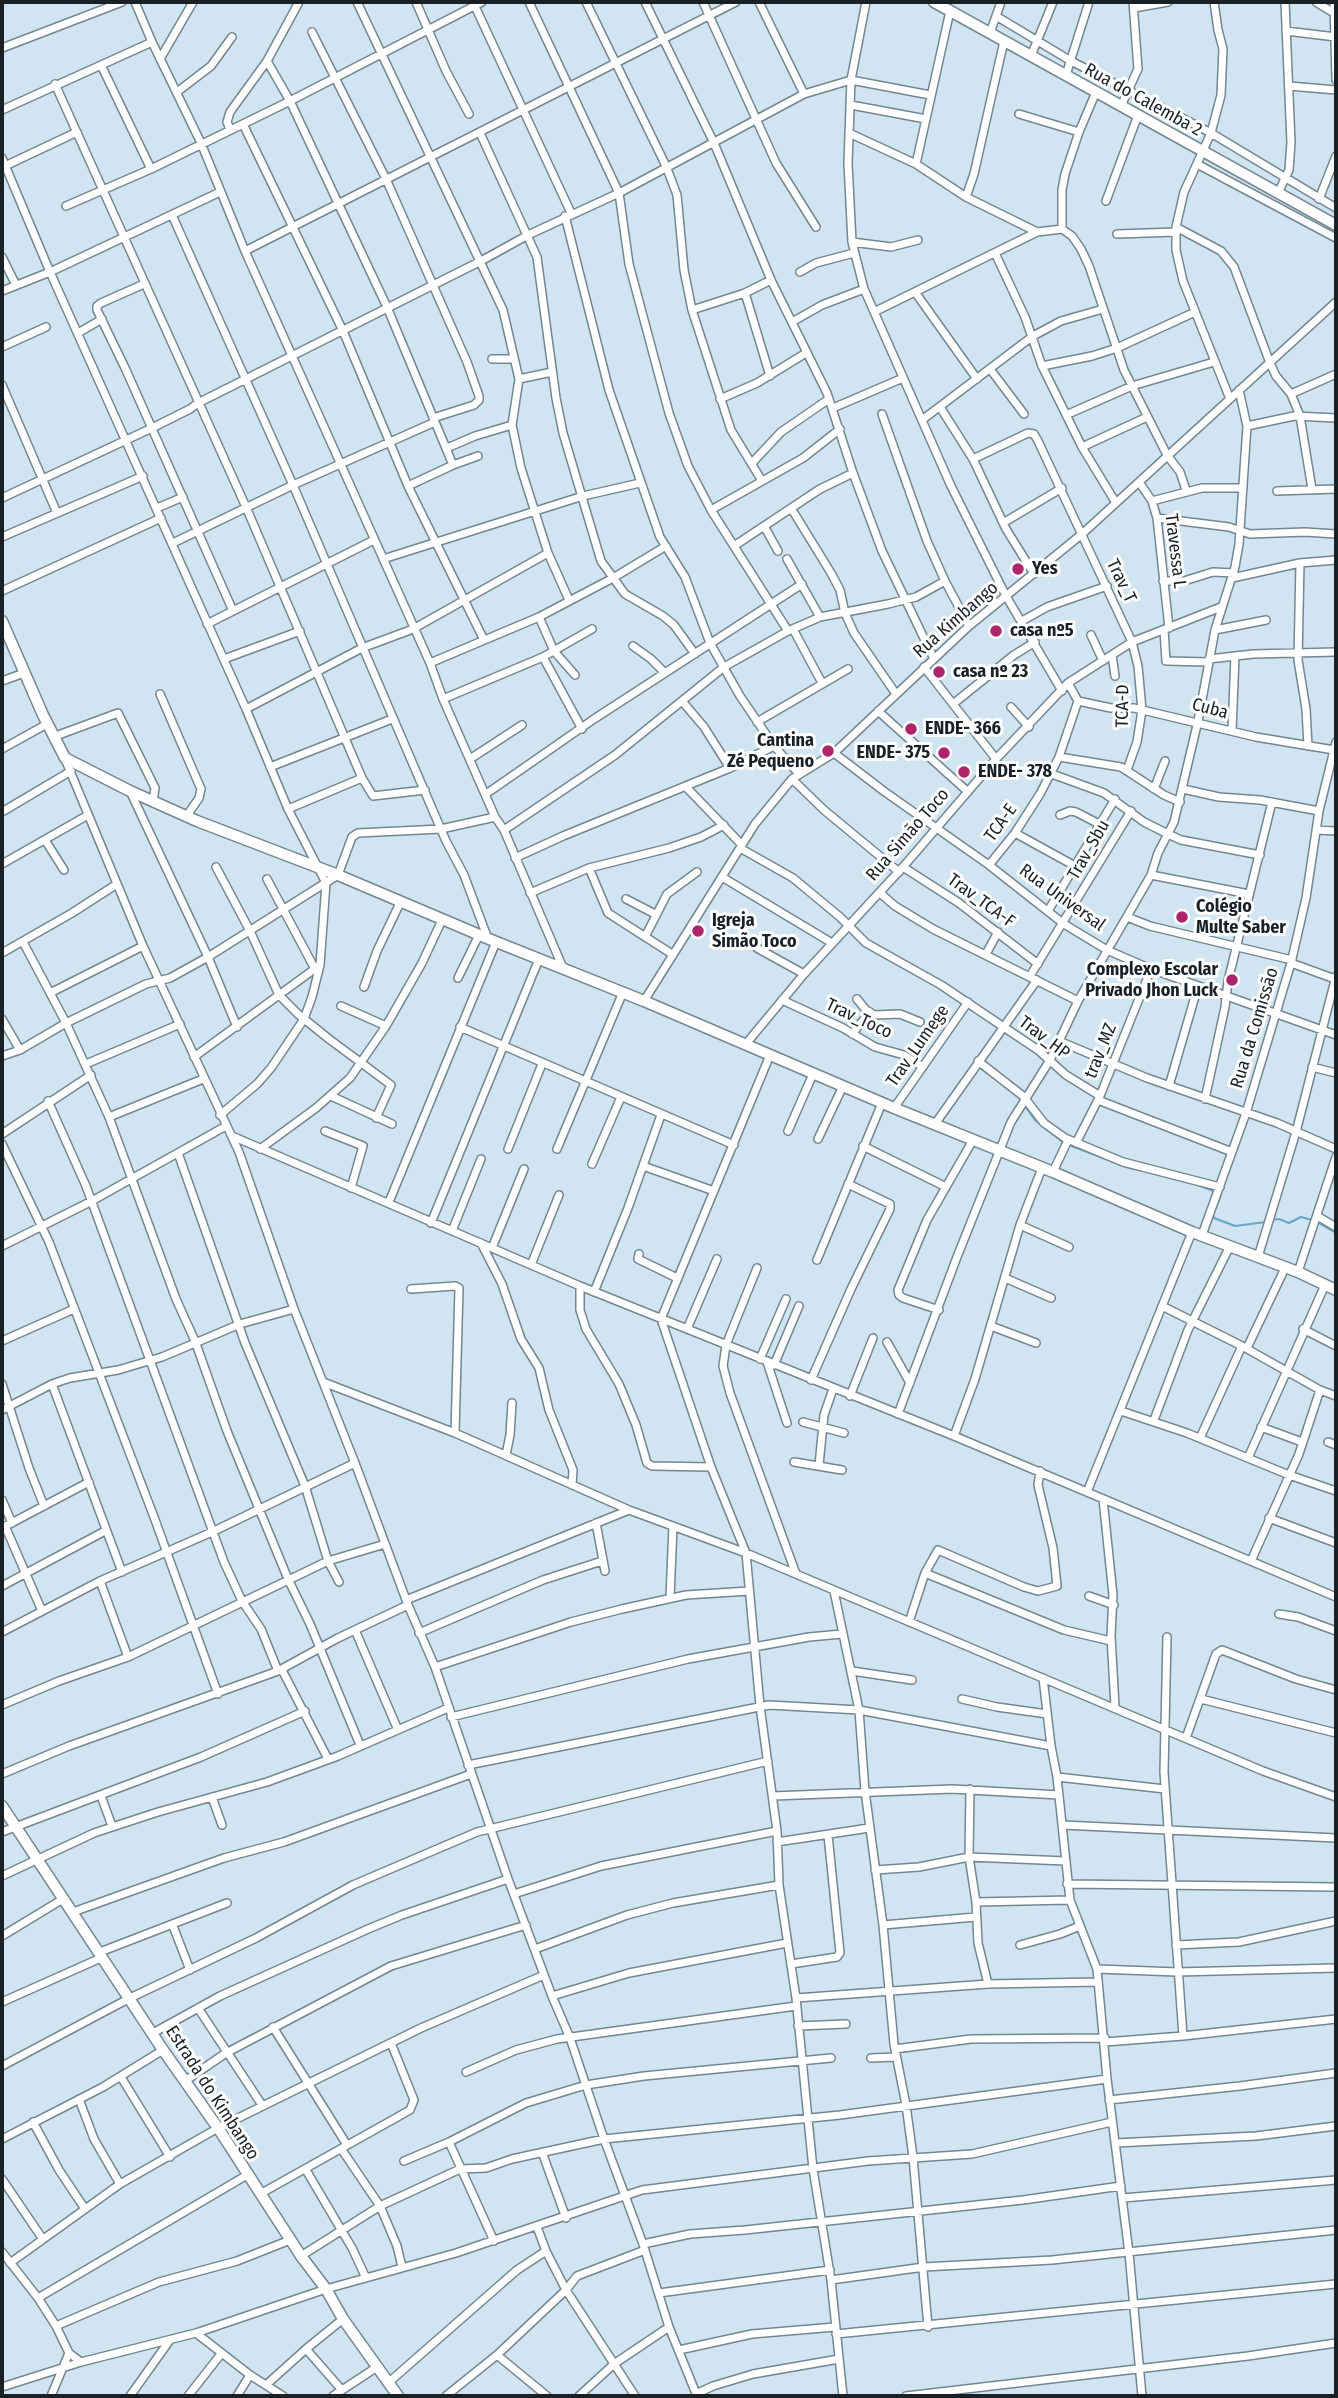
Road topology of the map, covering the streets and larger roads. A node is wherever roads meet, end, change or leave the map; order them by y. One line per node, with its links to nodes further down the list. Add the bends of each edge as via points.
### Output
1 (121, 2): 39 (street)
2 (135, 2): 38 (street)
3 (193, 2): 42 (street)
4 (357, 2): 40 (street)
5 (416, 2): 29 (street)
6 (528, 2): 52 (street)
7 (586, 2): 45 (street)
8 (645, 2): 35 (street)
9 (703, 2): 28 (street)
10 (737, 2): 28 (street)
11 (759, 2): 58 (street)
12 (866, 2): 49 (street)
13 (934, 2): 25 (street, Rua do Calemba 2)
14 (1001, 2): 27 (street)
15 (1053, 2): 37 (street)
16 (1089, 2): 44 (street)
17 (1168, 2): 24 (street)
18 (1214, 2): 76 (street, via 1224,67)
19 (1285, 2): 30 (street)
20 (1316, 2): 26 (street)
21 (1334, 2): 26 (street)
22 (476, 3): 29 (street); 64 (street)
23 (295, 4): 43 (street)
24 (1133, 5): 54 (street, via 1138,63)
25 (950, 11): 32 (street, Rua do Calemba 2); 59 (street)
26 (1334, 13): 33 (street)
27 (996, 16): 32 (street); 37 (street)
28 (710, 17): 35 (street); 69 (street)
29 (428, 29): 40 (street); 65 (street)
30 (1286, 31): 33 (street); 53 (street)
31 (312, 32): 48 (street)
32 (990, 33): 36 (street, Rua do Calemba 2)
33 (1336, 36): 50 (street)
34 (233, 37): 56 (street, via 211,66)
35 (661, 38): 45 (street); 78 (street)
36 (1004, 41): 41 (street, Rua do Calemba 2); 95 (street)
37 (1037, 41): 41 (street); 44 (street)
38 (152, 42): 42 (street); 46 (street)
39 (2, 48)
40 (382, 54): 48 (street); 81 (street)
41 (1031, 55): 47 (street, Rua do Calemba 2)
42 (160, 59): 56 (street)
43 (267, 61): 60 (street); 71 (street, via 230,112)
44 (1071, 61): 47 (street); 54 (street)
45 (616, 62): 52 (street); 85 (street)
46 (100, 65): 51 (street); 86 (street)
47 (1066, 75): 57 (street, Rua do Calemba 2)
48 (334, 78): 60 (street); 87 (street)
49 (851, 80): 58 (street); 59 (street); 61 (street)
50 (1336, 80)
51 (55, 84): 63 (street); 72 (street)
52 (570, 86): 64 (street); 93 (street)
53 (1289, 86): 55 (street); 88 (street, via 1291,142)
54 (1130, 89): 62 (street); 76 (street)
55 (1336, 90)
56 (177, 92): 77 (street)
57 (1096, 92): 62 (street, Rua do Calemba 2); 73 (street)
58 (804, 94): 69 (street)
59 (930, 95): 68 (street)
60 (289, 101): 70 (street); 98 (street)
61 (851, 105): 68 (street); 75 (street)
62 (1121, 106): 67 (street, Rua do Calemba 2)
63 (2, 110)
64 (523, 110): 74 (street); 102 (street)
65 (469, 114)
66 (1019, 114): 73 (street)
67 (1138, 115): 79 (street, Rua do Calemba 2); 97 (street)
68 (926, 119): 83 (street)
69 (755, 121): 78 (street); 104 (street)
70 (243, 124): 71 (street); 105 (street)
71 (230, 129): 77 (street)
72 (77, 132): 82 (street); 91 (street)
73 (1079, 132): 106 (street, via 1062,190)
74 (480, 133): 81 (street); 110 (street)
75 (849, 133): 83 (street); 114 (street)
76 (1211, 133): 79 (street); 88 (street)
77 (201, 143): 86 (street); 92 (street)
78 (714, 143): 85 (street); 122 (street)
79 (1202, 151): 84 (street); 94 (street, Rua do Calemba 2)
80 (1336, 156): 96 (street)
81 (430, 157): 87 (street); 119 (street)
82 (4, 162): 89 (street)
83 (916, 164): 95 (street)
84 (1196, 164): 107 (street); 112 (street)
85 (666, 166): 93 (street); 133 (street, via 679,203)
86 (151, 169): 91 (street)
87 (386, 179): 98 (street); 125 (street)
88 (1286, 179): 94 (street); 96 (street)
89 (10, 180): 90 (street); 120 (street)
90 (2, 186)
91 (103, 190): 99 (street); 111 (street)
92 (220, 192): 101 (street); 115 (street)
93 (619, 193): 102 (street); 213 (street, via 629,264 669,413 688,466)
94 (1278, 193): 103 (street, Rua do Calemba 2)
95 (966, 197): 108 (street)
96 (1320, 199): 100 (street)
97 (1106, 201)
98 (340, 205): 105 (street); 131 (street)
99 (66, 206)
100 (1336, 208)
101 (172, 215): 111 (street); 156 (street)
102 (568, 215): 110 (street); 196 (street, via 609,390)
103 (1336, 225)
104 (816, 227)
105 (293, 228): 115 (street); 139 (street)
106 (1062, 229): 108 (street); 132 (street, via 1081,249)
107 (1176, 230): 109 (street); 135 (street, via 1179,266); 149 (street, via 1221,251 1234,267)
108 (1037, 232): 117 (street)
109 (1117, 234)
110 (528, 235): 119 (street); 152 (street, via 538,265)
111 (123, 236): 120 (street); 123 (street)
112 (1336, 238)
113 (918, 240): 114 (street, via 891,247)
114 (852, 242): 116 (street)
115 (245, 251): 145 (street)
116 (854, 253): 121 (street); 126 (street)
117 (995, 253): 128 (street); 141 (street)
118 (2, 257): 124 (street)
119 (481, 261): 125 (street); 147 (street, via 503,310)
120 (50, 272): 124 (street); 140 (street)
121 (800, 272)
122 (771, 280): 129 (street); 137 (street)
123 (144, 284): 136 (street, via 97,306); 166 (street)
124 (16, 285): 127 (street)
125 (434, 285): 131 (street); 175 (street, via 479,400)
126 (864, 289): 134 (street); 137 (street)
127 (2, 291)
128 (915, 292): 134 (street); 158 (street)
129 (745, 293): 133 (street); 154 (street)
130 (1336, 302): 149 (street, Rua Kimbango)
131 (387, 307): 139 (street); 175 (street)
132 (1103, 309): 141 (street, via 1061,321); 143 (street)
133 (692, 310): 163 (street)
134 (874, 312): 155 (street)
135 (1195, 312): 143 (street); 148 (street)
136 (102, 319): 140 (street); 179 (street)
137 (792, 322): 144 (street)
138 (46, 327): 142 (street)
139 (342, 331): 145 (street); 182 (street)
140 (78, 333): 181 (street)
141 (1033, 336): 150 (street); 151 (street)
142 (2, 347)
143 (1117, 348): 150 (street); 160 (street)
144 (806, 353): 154 (street); 164 (street)
145 (293, 355): 156 (street); 189 (street)
146 (492, 359): 147 (street)
147 (514, 359): 157 (street)
148 (1213, 362): 160 (street); 165 (street)
149 (1270, 363): 161 (street, Rua Kimbango); 162 (street)
150 (1042, 366): 171 (street)
151 (990, 369): 158 (street); 169 (street)
152 (552, 372): 157 (street); 205 (street, via 563,433)
153 (1336, 374): 162 (street)
154 (770, 376): 163 (street)
155 (903, 378): 168 (street); 176 (street)
156 (244, 379): 166 (street); 197 (street)
157 (519, 379): 177 (street)
158 (977, 379): 167 (street)
159 (2, 385): 193 (street)
160 (1132, 386): 171 (street); 173 (street)
161 (1239, 390): 165 (street, Rua Kimbango); 178 (street)
162 (1290, 394): 172 (street)
163 (720, 399): 188 (street, via 731,430)
164 (829, 399): 168 (street); 188 (street, via 781,432)
165 (1230, 399): 185 (street, Rua Kimbango)
166 (198, 402): 179 (street); 210 (street)
167 (940, 407): 176 (street); 187 (street)
168 (832, 408): 180 (street)
169 (1024, 414)
170 (882, 415): 240 (street)
171 (1066, 415): 183 (street)
172 (1300, 416): 174 (street); 178 (street); 201 (street)
173 (1147, 417): 183 (street); 185 (street)
174 (1336, 418)
175 (434, 420): 182 (street); 184 (street)
176 (922, 420): 246 (street)
177 (512, 425): 184 (street); 214 (street)
178 (1247, 426): 200 (street)
179 (152, 428): 181 (street); 206 (street)
180 (840, 429): 191 (street); 194 (street)
181 (125, 441): 192 (street); 193 (street)
182 (390, 444): 189 (street); 198 (street)
183 (1082, 447): 209 (street)
184 (447, 448): 190 (street)
185 (1167, 455): 195 (street, Rua Kimbango); 203 (street)
186 (478, 456): 190 (street)
187 (973, 459): 199 (street, Trav_T, via 1031,433); 218 (street)
188 (752, 463): 194 (street)
189 (340, 465): 197 (street); 225 (street)
190 (453, 465): 198 (street)
191 (853, 473): 211 (street); 247 (street)
192 (143, 476): 212 (street); 215 (street)
193 (42, 478): 207 (street); 215 (street)
194 (762, 481): 213 (street)
195 (1139, 482): 208 (street, Travessa L); 209 (street, Rua Kimbango)
196 (640, 483): 205 (street); 228 (street)
197 (293, 485): 210 (street); 236 (street)
198 (408, 486): 226 (street)
199 (1062, 488): 218 (street); 222 (street, Trav_T)
200 (1243, 488): 203 (street); 221 (street)
201 (1312, 489): 202 (street); 204 (street)
202 (1336, 489)
203 (1186, 490): 208 (street)
204 (1277, 491)
205 (583, 496): 214 (street); 239 (street, via 601,561)
206 (183, 497): 212 (street); 220 (street)
207 (2, 498)
208 (1152, 501): 217 (street, Travessa L)
209 (1116, 503): 222 (street, Rua Kimbango)
210 (246, 507): 220 (street); 244 (street)
211 (791, 508): 219 (street); 253 (street, via 840,590)
212 (157, 509): 216 (street)
213 (711, 510): 229 (street)
214 (534, 512): 226 (street); 231 (street)
215 (57, 513): 224 (street)
216 (162, 518): 227 (street); 245 (street)
217 (1157, 519): 221 (street); 241 (street, Travessa L)
218 (1003, 523): 237 (street)
219 (764, 526): 229 (street); 230 (street)
220 (198, 531): 227 (street); 252 (street)
221 (1240, 531): 223 (street); 238 (street)
222 (1082, 534): 237 (street, Rua Kimbango); 243 (street, Trav_T)
223 (1336, 534)
224 (2, 537)
225 (374, 540): 232 (street); 236 (street)
226 (435, 542): 232 (street); 249 (street)
227 (173, 543): 259 (street)
228 (666, 546): 239 (street); 272 (street, via 685,577)
229 (734, 546): 250 (street)
230 (778, 551)
231 (548, 553): 248 (street); 249 (street)
232 (383, 559): 261 (street)
233 (787, 559): 242 (street)
234 (1336, 560): 235 (street)
235 (1300, 563): 238 (street); 276 (street)
236 (326, 566): 244 (street); 274 (street)
237 (1034, 574): 246 (street, Rua Kimbango)
238 (1233, 575): 241 (street, via 1213,572 1184,581); 251 (street)
239 (613, 578): 248 (street); 278 (street, via 629,598 674,625)
240 (944, 581): 247 (street); 260 (street)
241 (1163, 581): 263 (street, Travessa L)
242 (802, 584): 250 (street); 255 (street)
243 (1107, 586): 258 (street, via 1046,607); 271 (street, Trav_T)
244 (280, 587): 252 (street); 266 (street)
245 (2, 591)
246 (1006, 596): 258 (street); 260 (street, Rua Kimbango)
247 (905, 599): 253 (street); 283 (street)
248 (569, 600): 254 (street)
249 (464, 601): 261 (street); 269 (street)
250 (771, 604): 264 (street); 272 (street)
251 (1221, 607): 263 (street, Rua Simão Toco); 265 (street)
252 (233, 611): 259 (street)
253 (845, 613): 255 (street); 300 (street)
254 (539, 617): 269 (street); 275 (street)
255 (820, 617): 264 (street)
256 (1266, 620): 265 (street)
257 (2, 621): 267 (street)
258 (1021, 621): 270 (street)
259 (207, 624): 282 (street)
260 (969, 626): 283 (street, Rua Kimbango)
261 (414, 629): 274 (street); 286 (street)
262 (592, 629): 275 (street)
263 (1166, 629): 271 (street, Rua Simão Toco); 284 (street, Travessa L, via 1166,661)
264 (791, 630): 287 (street); 296 (street)
265 (1215, 630): 284 (street)
266 (300, 631): 282 (street); 291 (street)
267 (4, 633): 290 (street)
268 (1091, 635): 285 (street)
269 (484, 640): 286 (street)
270 (1035, 642): 298 (street); 304 (street)
271 (1132, 642): 279 (street, Rua Simão Toco); 307 (street, TCA-D)
272 (710, 643): 278 (street); 287 (street)
273 (634, 646): 292 (street)
274 (362, 648): 291 (street); 309 (street)
275 (554, 651): 281 (street); 293 (street)
276 (1299, 652): 277 (street); 280 (street); 320 (street)
277 (1336, 652)
278 (695, 654): 292 (street)
279 (1112, 655): 285 (street, Rua Simão Toco); 294 (street)
280 (1235, 656): 284 (street); 316 (street)
281 (544, 657): 301 (street); 315 (street)
282 (223, 659): 306 (street)
283 (934, 659): 288 (street, Rua Kimbango)
284 (1209, 660): 310 (street)
285 (1103, 661): 297 (street, Rua Simão Toco)
286 (430, 663): 301 (street)
287 (724, 667): 302 (street); 311 (street)
288 (924, 667): 300 (street, Rua Kimbango); 304 (street)
289 (848, 669): 296 (street)
290 (24, 673): 295 (street); 312 (street)
291 (317, 673): 306 (street); 317 (street)
292 (665, 673): 315 (street)
293 (575, 674)
294 (1115, 676)
295 (2, 681)
296 (822, 683): 311 (street)
297 (1068, 684): 298 (street, Rua Simão Toco); 303 (street)
298 (1062, 691): 314 (street, Rua Simão Toco)
299 (160, 694): 356 (street, via 201,789)
300 (896, 694): 308 (street, Rua Kimbango)
301 (443, 699): 326 (street)
302 (682, 701): 330 (street); 363 (street, via 615,755)
303 (1078, 701): 307 (street, Cuba); 324 (street, TCA-E)
304 (953, 704): 327 (street)
305 (1012, 707): 314 (street)
306 (246, 709): 329 (street)
307 (1142, 710): 310 (street, Cuba); 331 (street, TCA-D)
308 (878, 711): 323 (street, Rua Kimbango); 344 (street)
309 (392, 719): 317 (street); 342 (street)
310 (1198, 721): 316 (street, Cuba); 341 (street)
311 (757, 722): 319 (street)
312 (47, 724): 318 (street); 322 (street)
313 (522, 725): 326 (street)
314 (1029, 727): 327 (street, Rua Simão Toco)
315 (582, 729): 345 (street)
316 (1232, 731): 320 (street, Cuba)
317 (346, 736): 329 (street); 335 (street)
318 (53, 737): 325 (street); 347 (street, via 118,713 155,788)
319 (774, 746): 330 (street); 333 (street)
320 (1308, 746): 321 (street, Cuba)
321 (1335, 746): 337 (street, Rua da Comissão)
322 (2, 749)
323 (834, 753): 333 (street, Rua Kimbango); 360 (street, Rua Universal)
324 (1059, 757): 331 (street); 334 (street, TCA-E)
325 (65, 758): 332 (street); 343 (street)
326 (470, 758): 345 (street)
327 (996, 759): 344 (street, Rua Simão Toco)
328 (1166, 761): 340 (street)
329 (270, 767): 350 (street)
330 (730, 768): 339 (street)
331 (1127, 770): 340 (street)
332 (71, 771): 351 (street); 354 (street)
333 (799, 773): 336 (street, Rua Kimbango)
334 (1052, 774): 346 (street); 365 (street, TCA-E)
335 (362, 778): 342 (street, via 373,796); 350 (street)
336 (792, 779): 368 (street, Rua Kimbango); 378 (street, Trav_TCA-F)
337 (1326, 784): 338 (street); 353 (street, Rua da Comissão)
338 (1336, 785)
339 (686, 787): 359 (street, Trav_HP); 370 (street)
340 (1154, 789): 348 (street)
341 (1183, 789): 348 (street); 349 (street)
342 (425, 790): 361 (street)
343 (130, 791): 347 (street); 411 (street)
344 (967, 791): 360 (street, Rua Simão Toco)
345 (486, 794): 357 (street)
346 (1115, 799): 352 (street); 358 (street)
347 (153, 802): 356 (street)
348 (1180, 802): 366 (street)
349 (1272, 802): 353 (street); 369 (street)
350 (288, 810): 376 (street)
351 (2, 811)
352 (1131, 811): 366 (street); 396 (street, Trav_Sbu)
353 (1319, 811): 362 (street, Rua da Comissão)
354 (88, 815): 367 (street); 385 (street)
355 (1060, 816): 358 (street, via 1076,812)
356 (186, 817): 376 (street)
357 (495, 817): 361 (street); 363 (street)
358 (1099, 824): 373 (street)
359 (724, 825): 368 (street, Trav_HP); 375 (street, via 669,848)
360 (937, 828): 372 (street, Rua Universal); 378 (street, Rua Simão Toco)
361 (441, 829): 380 (street, via 358,833 352,837); 401 (street)
362 (1316, 830): 364 (street); 413 (street, Rua da Comissão)
363 (504, 831): 370 (street)
364 (1336, 831)
365 (1016, 833): 372 (street, TCA-E); 373 (street)
366 (1168, 834): 369 (street); 381 (street)
367 (45, 840): 371 (street); 377 (street)
368 (741, 847): 382 (street, Rua Kimbango); 397 (street, Trav_HP, via 793,878)
369 (1260, 855): 388 (street)
370 (515, 858): 386 (street)
371 (2, 864)
372 (989, 865): 392 (street, Rua Universal)
373 (1075, 866): 392 (street)
374 (216, 867): 398 (street)
375 (589, 868): 386 (street); 400 (street, via 605,910)
376 (321, 869): 380 (street); 384 (street)
377 (64, 870)
378 (901, 870): 387 (street, Rua Simão Toco); 399 (street, Trav_TCA-F, via 946,894)
379 (697, 872): 393 (street, via 667,894)
380 (338, 875): 384 (street); 390 (street)
381 (1151, 875): 388 (street); 394 (street)
382 (722, 877): 403 (street); 409 (street, Rua Kimbango)
383 (267, 879): 391 (street)
384 (326, 883): 391 (street); 415 (street)
385 (117, 884): 402 (street); 405 (street)
386 (530, 893): 416 (street)
387 (880, 893): 397 (street, Rua Simão Toco); 410 (street, via 922,923)
388 (1250, 894): 404 (street)
389 (626, 899): 393 (street)
390 (400, 903): 395 (street); 424 (street)
391 (284, 909): 398 (street); 415 (street)
392 (1048, 911): 396 (street, Rua Universal)
393 (655, 914): 400 (street)
394 (1127, 917): 404 (street); 407 (street)
395 (442, 920): 401 (street); 442 (street)
396 (1064, 924): 407 (street, Rua Universal); 414 (street, Trav_Sbu)
397 (848, 925): 403 (street, Rua Simão Toco); 433 (street, Trav_HP, via 866,943)
398 (250, 931): 411 (street); 427 (street)
399 (998, 932): 410 (street); 414 (street, Trav_TCA-F)
400 (645, 937): 409 (street)
401 (488, 939): 412 (street); 419 (street); 444 (street)
402 (23, 942): 408 (street); 426 (street)
403 (832, 943): 418 (street, Rua Simão Toco)
404 (1237, 945): 413 (street); 428 (street)
405 (144, 946): 421 (street); 426 (street)
406 (757, 948): 418 (street)
407 (1107, 950): 417 (street, Rua Universal); 432 (street)
408 (2, 953)
409 (672, 954): 431 (street, Rua Kimbango)
410 (986, 954): 420 (street)
411 (208, 957): 421 (street); 443 (street)
412 (538, 959): 416 (street); 451 (street)
413 (1292, 962): 422 (street); 436 (street, Rua da Comissão)
414 (1038, 964): 420 (street, Trav_Sbu)
415 (318, 967): 427 (street); 438 (street)
416 (563, 968): 425 (street)
417 (1151, 969): 423 (street, Rua Universal); 459 (street, trav_MZ)
418 (804, 974): 430 (street, Rua Simão Toco)
419 (458, 978)
420 (1034, 978): 432 (street); 445 (street, Trav_Sbu)
421 (159, 980): 440 (street); 441 (street)
422 (1336, 980): 446 (street)
423 (1198, 986): 428 (street, Rua Universal); 470 (street)
424 (364, 987)
425 (623, 992): 431 (street); 468 (street)
426 (50, 993): 440 (street)
427 (279, 995): 438 (street); 443 (street)
428 (1225, 995): 436 (street, Rua Universal); 475 (street)
429 (857, 999): 435 (street)
430 (782, 1000): 447 (street, Trav_Toco); 450 (street, Rua Simão Toco)
431 (644, 1001): 450 (street)
432 (1077, 1001): 449 (street)
433 (968, 1002): 445 (street, Trav_HP); 462 (street, Trav_Lumege)
434 (341, 1006): 442 (street)
435 (870, 1012): 439 (street, via 900,1014); 447 (street)
436 (1276, 1013): 446 (street, Rua Universal); 479 (street, Rua da Comissão)
437 (2, 1019): 452 (street)
438 (304, 1019): 458 (street); 480 (street, via 257,1084)
439 (920, 1022)
440 (66, 1023): 452 (street); 460 (street)
441 (180, 1024): 455 (street); 460 (street)
442 (386, 1026): 458 (street)
443 (237, 1027): 455 (street)
444 (460, 1027): 451 (street); 520 (street)
445 (1004, 1027): 456 (street, Trav_HP); 457 (street, Trav_Sbu)
446 (1321, 1031): 448 (street, Rua Universal); 463 (street)
447 (852, 1034): 462 (street, Trav_Toco)
448 (1336, 1035)
449 (1059, 1041): 456 (street); 459 (street)
450 (745, 1045): 453 (street)
451 (502, 1047): 461 (street); 522 (street)
452 (20, 1050): 454 (street)
453 (770, 1055): 465 (street); 496 (street)
454 (2, 1056)
455 (194, 1057): 467 (street)
456 (1049, 1060): 473 (street, Trav_HP); 474 (street)
457 (978, 1061): 474 (street); 485 (street, Trav_Sbu)
458 (361, 1063): 471 (street); 483 (street, via 391,1085)
459 (1113, 1063): 470 (street); 473 (street, trav_MZ)
460 (86, 1064): 466 (street)
461 (542, 1064): 468 (street); 499 (street)
462 (923, 1067): 478 (street, Trav_Lumege)
463 (1312, 1067): 464 (street); 489 (street)
464 (1336, 1073)
465 (813, 1074): 469 (street); 488 (street)
466 (91, 1075): 476 (street); 482 (street)
467 (203, 1079): 480 (street); 482 (street)
468 (585, 1082): 472 (street); 500 (street)
469 (843, 1086): 477 (street); 492 (street)
470 (1169, 1086): 475 (street)
471 (331, 1096): 483 (street); 498 (street)
472 (621, 1097): 481 (street); 507 (street)
473 (1099, 1098): 494 (street, trav_MZ); 503 (street, Trav_HP)
474 (1025, 1099): 494 (street, via 1044,1123); 502 (street)
475 (1205, 1099): 479 (street)
476 (48, 1101): 490 (street); 519 (street)
477 (882, 1103): 478 (street); 497 (street)
478 (894, 1108): 485 (street)
479 (1246, 1113): 489 (street); 503 (street, Rua da Comissão)
480 (220, 1115): 486 (street)
481 (661, 1115): 496 (street); 508 (street)
482 (109, 1117): 512 (street)
483 (376, 1118): 484 (street)
484 (392, 1124)
485 (935, 1124): 493 (street)
486 (226, 1126): 491 (street); 504 (street)
487 (325, 1131): 515 (street, via 363,1146)
488 (788, 1131)
489 (1296, 1132): 501 (street); 534 (street)
490 (2, 1134)
491 (232, 1136): 498 (street); 553 (street)
492 (818, 1139)
493 (973, 1140): 502 (street); 516 (street)
494 (1072, 1141): 511 (street, trav_MZ); 514 (street, via 1123,1162)
495 (2, 1144): 524 (street)
496 (734, 1145): 517 (street)
497 (863, 1146): 513 (street); 516 (street)
498 (260, 1149): 515 (street)
499 (508, 1149)
500 (556, 1149)
501 (1336, 1149)
502 (999, 1152): 509 (street); 554 (street)
503 (1232, 1152): 514 (street, Rua da Comissão)
504 (178, 1153): 512 (street); 557 (street)
505 (1336, 1157): 521 (street)
506 (481, 1159): 526 (street)
507 (592, 1164)
508 (643, 1166): 517 (street); 547 (street)
509 (1042, 1168): 511 (street); 523 (street)
510 (524, 1169): 532 (street)
511 (1053, 1172): 527 (street)
512 (133, 1177): 519 (street); 565 (street, via 176,1299)
513 (849, 1184): 536 (street); 573 (street, via 891,1207)
514 (1220, 1187): 527 (street, Rua da Comissão)
515 (351, 1188): 520 (street)
516 (946, 1188): 554 (street, via 922,1229 898,1290 903,1298)
517 (714, 1191): 541 (street)
518 (559, 1195): 537 (street)
519 (90, 1202): 524 (street); 569 (street)
520 (389, 1202): 522 (street)
521 (1317, 1216): 525 (street); 540 (street)
522 (431, 1223): 526 (street)
523 (1020, 1225): 531 (street); 542 (street)
524 (41, 1226): 529 (street); 552 (street)
525 (1336, 1227)
526 (452, 1231): 528 (street)
527 (1197, 1233): 530 (street); 551 (street, Rua da Comissão)
528 (481, 1243): 532 (street); 607 (street, via 502,1284 521,1339 539,1368 549,1410 573,1470)
529 (2, 1245)
530 (1230, 1246): 534 (street); 556 (street)
531 (1069, 1247)
532 (492, 1248): 537 (street)
533 (639, 1254): 541 (street, via 638,1259)
534 (1258, 1257): 539 (street)
535 (717, 1259): 559 (street)
536 (817, 1260)
537 (531, 1265): 544 (street)
538 (757, 1268): 566 (street)
539 (1285, 1268): 540 (street); 568 (street)
540 (1298, 1272): 543 (street)
541 (677, 1278): 555 (street)
542 (1005, 1278): 549 (street); 558 (street)
543 (1325, 1284): 546 (street); 560 (street)
544 (580, 1286): 547 (street); 601 (street, via 583,1322 619,1384 647,1463)
545 (411, 1289): 591 (street, via 459,1288)
546 (1336, 1290)
547 (594, 1292): 555 (street)
548 (786, 1298): 570 (street)
549 (1052, 1298)
550 (799, 1306): 570 (street)
551 (1162, 1306): 556 (street); 584 (street, Rua da Comissão)
552 (74, 1309): 562 (street); 572 (street)
553 (294, 1309): 557 (street); 574 (street)
554 (939, 1311): 575 (street)
555 (661, 1319): 559 (street); 601 (street)
556 (1194, 1321): 568 (street); 586 (street)
557 (240, 1324): 565 (street); 606 (street)
558 (991, 1326): 564 (street); 593 (street)
559 (687, 1329): 566 (street)
560 (1304, 1329): 567 (street); 571 (street)
561 (873, 1338): 580 (street)
562 (2, 1341)
563 (887, 1342): 575 (street)
564 (1036, 1343)
565 (197, 1344): 569 (street); 613 (street)
566 (726, 1345): 570 (street); 632 (street, via 722,1360 726,1381)
567 (1336, 1346)
568 (1245, 1347): 571 (street); 594 (street)
569 (149, 1361): 572 (street); 620 (street)
570 (767, 1362): 573 (street); 588 (street)
571 (1285, 1371): 579 (street); 590 (street)
572 (98, 1374): 577 (street); 624 (street)
573 (811, 1380): 578 (street)
574 (323, 1381): 591 (street); 599 (street)
575 (910, 1383): 585 (street)
576 (2, 1384): 583 (street)
577 (52, 1384): 583 (street); 605 (street)
578 (833, 1389): 580 (street); 589 (street)
579 (1320, 1390): 581 (street); 595 (street)
580 (850, 1396): 585 (street)
581 (1336, 1396)
582 (512, 1403): 596 (street)
583 (5, 1409): 612 (street)
584 (1121, 1411): 586 (street); 609 (street, Rua da Comissão)
585 (898, 1414): 593 (street)
586 (1154, 1420): 594 (street)
587 (803, 1422): 589 (street)
588 (788, 1423)
589 (823, 1427): 592 (street); 600 (street)
590 (1261, 1427): 595 (street); 597 (street)
591 (455, 1433): 596 (street)
592 (844, 1433)
593 (954, 1436): 603 (street)
594 (1200, 1437): 597 (street)
595 (1302, 1442): 604 (street)
596 (506, 1455): 607 (street)
597 (1248, 1458): 604 (street)
598 (794, 1462): 600 (street)
599 (355, 1463): 606 (street); 622 (street)
600 (819, 1465): 602 (street)
601 (711, 1467): 623 (street)
602 (842, 1470)
603 (1040, 1472): 609 (street); 630 (street, via 1038,1485 1057,1570 1054,1588 1038,1591 1024,1587 938,1550)
604 (1289, 1475): 608 (street); 615 (street)
605 (89, 1482): 612 (street); 619 (street)
606 (305, 1486): 613 (street); 625 (street)
607 (572, 1486): 614 (street)
608 (1336, 1491)
609 (1087, 1492): 610 (street)
610 (1103, 1499): 627 (street); 644 (street)
611 (2, 1500): 617 (street)
612 (44, 1506): 617 (street)
613 (259, 1508): 620 (street); 633 (street)
614 (629, 1510): 616 (street); 618 (street)
615 (1269, 1518): 621 (street); 627 (street)
616 (596, 1523): 626 (street); 643 (street)
617 (6, 1526): 631 (street)
618 (673, 1526): 623 (street); 641 (street)
619 (105, 1531): 629 (street); 631 (street)
620 (212, 1532): 624 (street); 642 (street)
621 (1336, 1543)
622 (385, 1544): 625 (street); 643 (street)
623 (746, 1552): 632 (street); 637 (street)
624 (166, 1553): 629 (street); 648 (street)
625 (328, 1561): 633 (street); 635 (street)
626 (602, 1561): 628 (street); 652 (street, via 542,1580)
627 (1251, 1561): 640 (street)
628 (605, 1571)
629 (122, 1572): 634 (street)
630 (925, 1573): 647 (street); 655 (street, via 1064,1630)
631 (25, 1574): 636 (street); 645 (street)
632 (796, 1574): 638 (street)
633 (288, 1579): 642 (street); 657 (street)
634 (100, 1581): 645 (street); 658 (street)
635 (339, 1582)
636 (2, 1587)
637 (749, 1591): 641 (street); 656 (street)
638 (834, 1591): 647 (street); 653 (street)
639 (1089, 1596): 644 (street)
640 (1336, 1597)
641 (670, 1598): 659 (street, via 571,1622)
642 (242, 1601): 648 (street); 660 (street)
643 (407, 1603): 649 (street); 652 (street)
644 (1114, 1605): 655 (street)
645 (42, 1611): 651 (street)
646 (1279, 1614): 650 (street)
647 (909, 1622): 662 (street)
648 (194, 1626): 658 (street); 665 (street)
649 (355, 1630): 657 (street); 677 (street)
650 (1336, 1631)
651 (2, 1632)
652 (419, 1633): 659 (street)
653 (842, 1633): 656 (street); 661 (street)
654 (1167, 1637): 676 (street)
655 (1111, 1641): 670 (street)
656 (755, 1646): 669 (street); 675 (street)
657 (320, 1649): 660 (street); 680 (street)
658 (128, 1657): 668 (street)
659 (435, 1667): 671 (street)
660 (280, 1670): 665 (street); 673 (street)
661 (852, 1671): 663 (street); 672 (street)
662 (1043, 1678): 670 (street); 674 (street)
663 (912, 1680)
664 (1336, 1690): 667 (street, via 1222,1650 1216,1654)
665 (218, 1695): 685 (street)
666 (962, 1699): 674 (street)
667 (1201, 1699): 678 (street); 679 (street)
668 (2, 1705)
669 (760, 1706): 672 (street); 683 (street); 684 (street)
670 (1115, 1707): 676 (street)
671 (448, 1708): 675 (street); 677 (street)
672 (859, 1710): 681 (street); 690 (street)
673 (304, 1711): 682 (street); 692 (street)
674 (1047, 1714): 681 (street)
675 (451, 1717): 684 (street)
676 (1164, 1728): 679 (street); 688 (street)
677 (398, 1730): 680 (street)
678 (1336, 1733)
679 (1186, 1738): 695 (street)
680 (360, 1745): 682 (street)
681 (1051, 1746): 687 (street)
682 (328, 1759): 694 (street)
683 (768, 1761): 693 (street); 702 (street)
684 (468, 1765): 686 (street)
685 (2, 1774)
686 (471, 1774): 702 (street); 724 (street)
687 (1057, 1777): 688 (street); 691 (street)
688 (1165, 1789): 704 (street)
689 (970, 1790): 690 (street); 691 (street); 709 (street)
690 (865, 1791): 693 (street); 701 (street)
691 (1059, 1795): 698 (street)
692 (100, 1796): 699 (street); 700 (street)
693 (773, 1796): 703 (street)
694 (212, 1797): 697 (street); 700 (street)
695 (1336, 1797)
696 (2, 1806): 699 (street, Estrada do Kimbango)
697 (222, 1825)
698 (1063, 1825): 704 (street); 711 (street)
699 (16, 1826): 705 (street); 710 (street, Estrada do Kimbango)
700 (112, 1826): 710 (street)
701 (869, 1828): 706 (street); 712 (street)
702 (491, 1829): 714 (street); 740 (street, via 353,1885)
703 (777, 1831): 708 (street); 719 (street, via 601,1866)
704 (1167, 1831): 707 (street); 717 (street)
705 (2, 1832)
706 (828, 1835): 708 (street); 737 (street, via 840,1953)
707 (1336, 1838)
708 (777, 1842): 716 (street)
709 (969, 1857): 711 (street); 712 (street); 722 (street)
710 (37, 1859): 713 (street); 720 (street, Estrada do Kimbango)
711 (1066, 1861): 715 (street)
712 (875, 1870): 728 (street)
713 (2, 1877)
714 (508, 1879): 719 (street); 750 (street, via 391,1919)
715 (1067, 1884): 717 (street); 721 (street)
716 (779, 1885): 732 (street); 735 (street, via 627,1915)
717 (1172, 1885): 718 (street); 734 (street)
718 (1336, 1887)
719 (514, 1894): 727 (street)
720 (63, 1899): 724 (street, Estrada do Kimbango); 731 (street)
721 (1070, 1900): 722 (street); 730 (street)
722 (976, 1902): 725 (street)
723 (227, 1903): 729 (street)
724 (73, 1912): 736 (street, Estrada do Kimbango)
725 (976, 1917): 728 (street); 744 (street)
726 (1336, 1921): 734 (street, via 1239,1942)
727 (526, 1925): 735 (street); 754 (street, via 391,1966)
728 (883, 1925): 745 (street)
729 (173, 1926): 736 (street); 740 (street)
730 (1080, 1926): 733 (street); 739 (street)
731 (2, 1936)
732 (788, 1943): 737 (street); 746 (street, via 629,1973)
733 (1020, 1945)
734 (1176, 1945): 741 (street)
735 (535, 1949): 742 (street)
736 (102, 1955): 747 (street, Estrada do Kimbango); 748 (street)
737 (791, 1964): 749 (street)
738 (1336, 1968): 741 (street)
739 (1097, 1969): 741 (street); 743 (street)
740 (190, 1970): 747 (street)
741 (1177, 1972): 756 (street)
742 (544, 1975): 746 (street); 759 (street)
743 (1097, 1982): 744 (street); 758 (street)
744 (988, 1984): 745 (street)
745 (889, 1990): 749 (street); 762 (street)
746 (552, 1996): 757 (street)
747 (130, 1998): 755 (street, Estrada do Kimbango); 766 (street)
748 (2, 2002)
749 (796, 2002): 753 (street); 757 (street)
750 (198, 2008): 755 (street); 761 (street)
751 (1336, 2020): 756 (street)
752 (846, 2024): 753 (street)
753 (798, 2026): 765 (street)
754 (273, 2027): 761 (street); 772 (street)
755 (153, 2033): 760 (street, Estrada do Kimbango)
756 (1183, 2036): 758 (street)
757 (570, 2038): 767 (street, via 536,2043); 773 (street)
758 (1105, 2040): 762 (street, via 971,2039); 770 (street)
759 (391, 2043): 772 (street); 787 (street, via 414,2105)
760 (163, 2050): 769 (street); 771 (street, Estrada do Kimbango)
761 (226, 2053): 771 (street); 776 (street)
762 (896, 2053): 764 (street); 777 (street)
763 (831, 2058): 765 (street)
764 (871, 2058)
765 (802, 2061): 773 (street); 778 (street)
766 (2, 2066)
767 (466, 2072)
768 (1336, 2073): 775 (street)
769 (121, 2077): 774 (street); 789 (street)
770 (1107, 2079): 775 (street); 777 (street)
771 (185, 2081): 782 (street, Estrada do Kimbango)
772 (308, 2085): 776 (street); 787 (street)
773 (586, 2085): 784 (street); 785 (street, via 526,2103)
774 (79, 2099): 779 (street); 798 (street, via 94,2139)
775 (1110, 2100): 780 (street)
776 (262, 2105): 782 (street)
777 (906, 2105): 778 (street); 790 (street)
778 (808, 2118): 784 (street); 793 (street)
779 (33, 2122): 783 (street); 804 (street)
780 (1112, 2122): 786 (street); 790 (street, via 972,2154)
781 (1336, 2126): 786 (street, via 1256,2136)
782 (218, 2128): 789 (street); 795 (street, Estrada do Kimbango)
783 (2, 2139)
784 (604, 2139): 788 (street); 801 (street)
785 (449, 2142): 791 (street); 792 (street)
786 (1116, 2143): 799 (street)
787 (344, 2148): 794 (street); 803 (street)
788 (542, 2152): 792 (street, via 485,2168); 806 (street)
789 (170, 2157): 798 (street)
790 (913, 2157): 793 (street); 805 (street)
791 (404, 2161)
792 (460, 2169): 803 (street); 813 (street)
793 (813, 2169): 801 (street, via 670,2185); 807 (street)
794 (306, 2170): 800 (street); 809 (street)
795 (247, 2175): 800 (street, Estrada do Kimbango); 829 (street)
796 (2, 2179): 811 (street)
797 (1336, 2180): 802 (street)
798 (120, 2184): 804 (street)
799 (1121, 2186): 802 (street); 805 (street)
800 (260, 2194): 812 (street, Estrada do Kimbango)
801 (624, 2195): 806 (street); 814 (street)
802 (1123, 2198): 817 (street)
803 (380, 2206): 809 (street); 820 (street)
804 (86, 2209): 811 (street)
805 (918, 2211): 807 (street); 821 (street)
806 (566, 2218): 808 (street)
807 (822, 2222): 814 (street, via 690,2234); 822 (street)
808 (537, 2227): 813 (street); 815 (street)
809 (341, 2230): 818 (street); 823 (street)
810 (1336, 2230): 817 (street)
811 (42, 2238): 819 (street)
812 (290, 2240): 818 (street, Estrada do Kimbango); 832 (street, via 237,2261 159,2282)
813 (494, 2241): 820 (street)
814 (644, 2247): 827 (street, via 577,2276); 828 (street)
815 (546, 2251): 827 (street); 851 (street, via 517,2270)
816 (2, 2252): 819 (street)
817 (1129, 2253): 821 (street); 830 (street)
818 (300, 2256): 826 (street, Estrada do Kimbango)
819 (10, 2263): 829 (street)
820 (402, 2267): 823 (street)
821 (924, 2267): 824 (street); 834 (street)
822 (830, 2270): 824 (street); 828 (street)
823 (366, 2278): 826 (street)
824 (831, 2280): 835 (street)
825 (1336, 2284): 830 (street)
826 (326, 2288): 831 (street, Estrada do Kimbango); 836 (street)
827 (566, 2290): 843 (street); 846 (street)
828 (659, 2293): 833 (street)
829 (38, 2298): 832 (street)
830 (1134, 2306): 834 (street); 849 (street)
831 (343, 2319): 839 (street); 848 (street, Estrada do Kimbango)
832 (56, 2326): 841 (street)
833 (669, 2327): 840 (street); 846 (street)
834 (928, 2327): 835 (street)
835 (836, 2331): 840 (street, via 752,2334); 844 (street)
836 (196, 2333): 837 (street); 842 (street)
837 (170, 2340): 845 (street); 858 (street)
838 (1336, 2343): 849 (street)
839 (306, 2349): 852 (street); 854 (street)
840 (678, 2350): 856 (street)
841 (69, 2353): 845 (street); 847 (street)
842 (221, 2354): 850 (street); 859 (street)
843 (497, 2355): 864 (street); 865 (street)
844 (839, 2359): 856 (street, via 753,2374); 868 (street)
845 (81, 2362): 847 (street)
846 (614, 2364): 866 (street); 867 (street)
847 (64, 2367): 853 (street); 857 (street)
848 (377, 2367): 851 (street, Estrada do Kimbango); 854 (street)
849 (1139, 2368): 855 (street); 870 (street)
850 (250, 2375): 852 (street); 860 (street)
851 (388, 2383): 863 (street, Estrada do Kimbango)
852 (266, 2385): 861 (street)
853 (2, 2387)
854 (341, 2389): 862 (street)
855 (940, 2394): 869 (street)
856 (696, 2395)
857 (51, 2396)
858 (130, 2396)
859 (188, 2396)
860 (237, 2396)
861 (283, 2396)
862 (333, 2396)
863 (398, 2396)
864 (446, 2396)
865 (547, 2396)
866 (579, 2396)
867 (635, 2396)
868 (843, 2396)
869 (906, 2396)
870 (1142, 2396)

